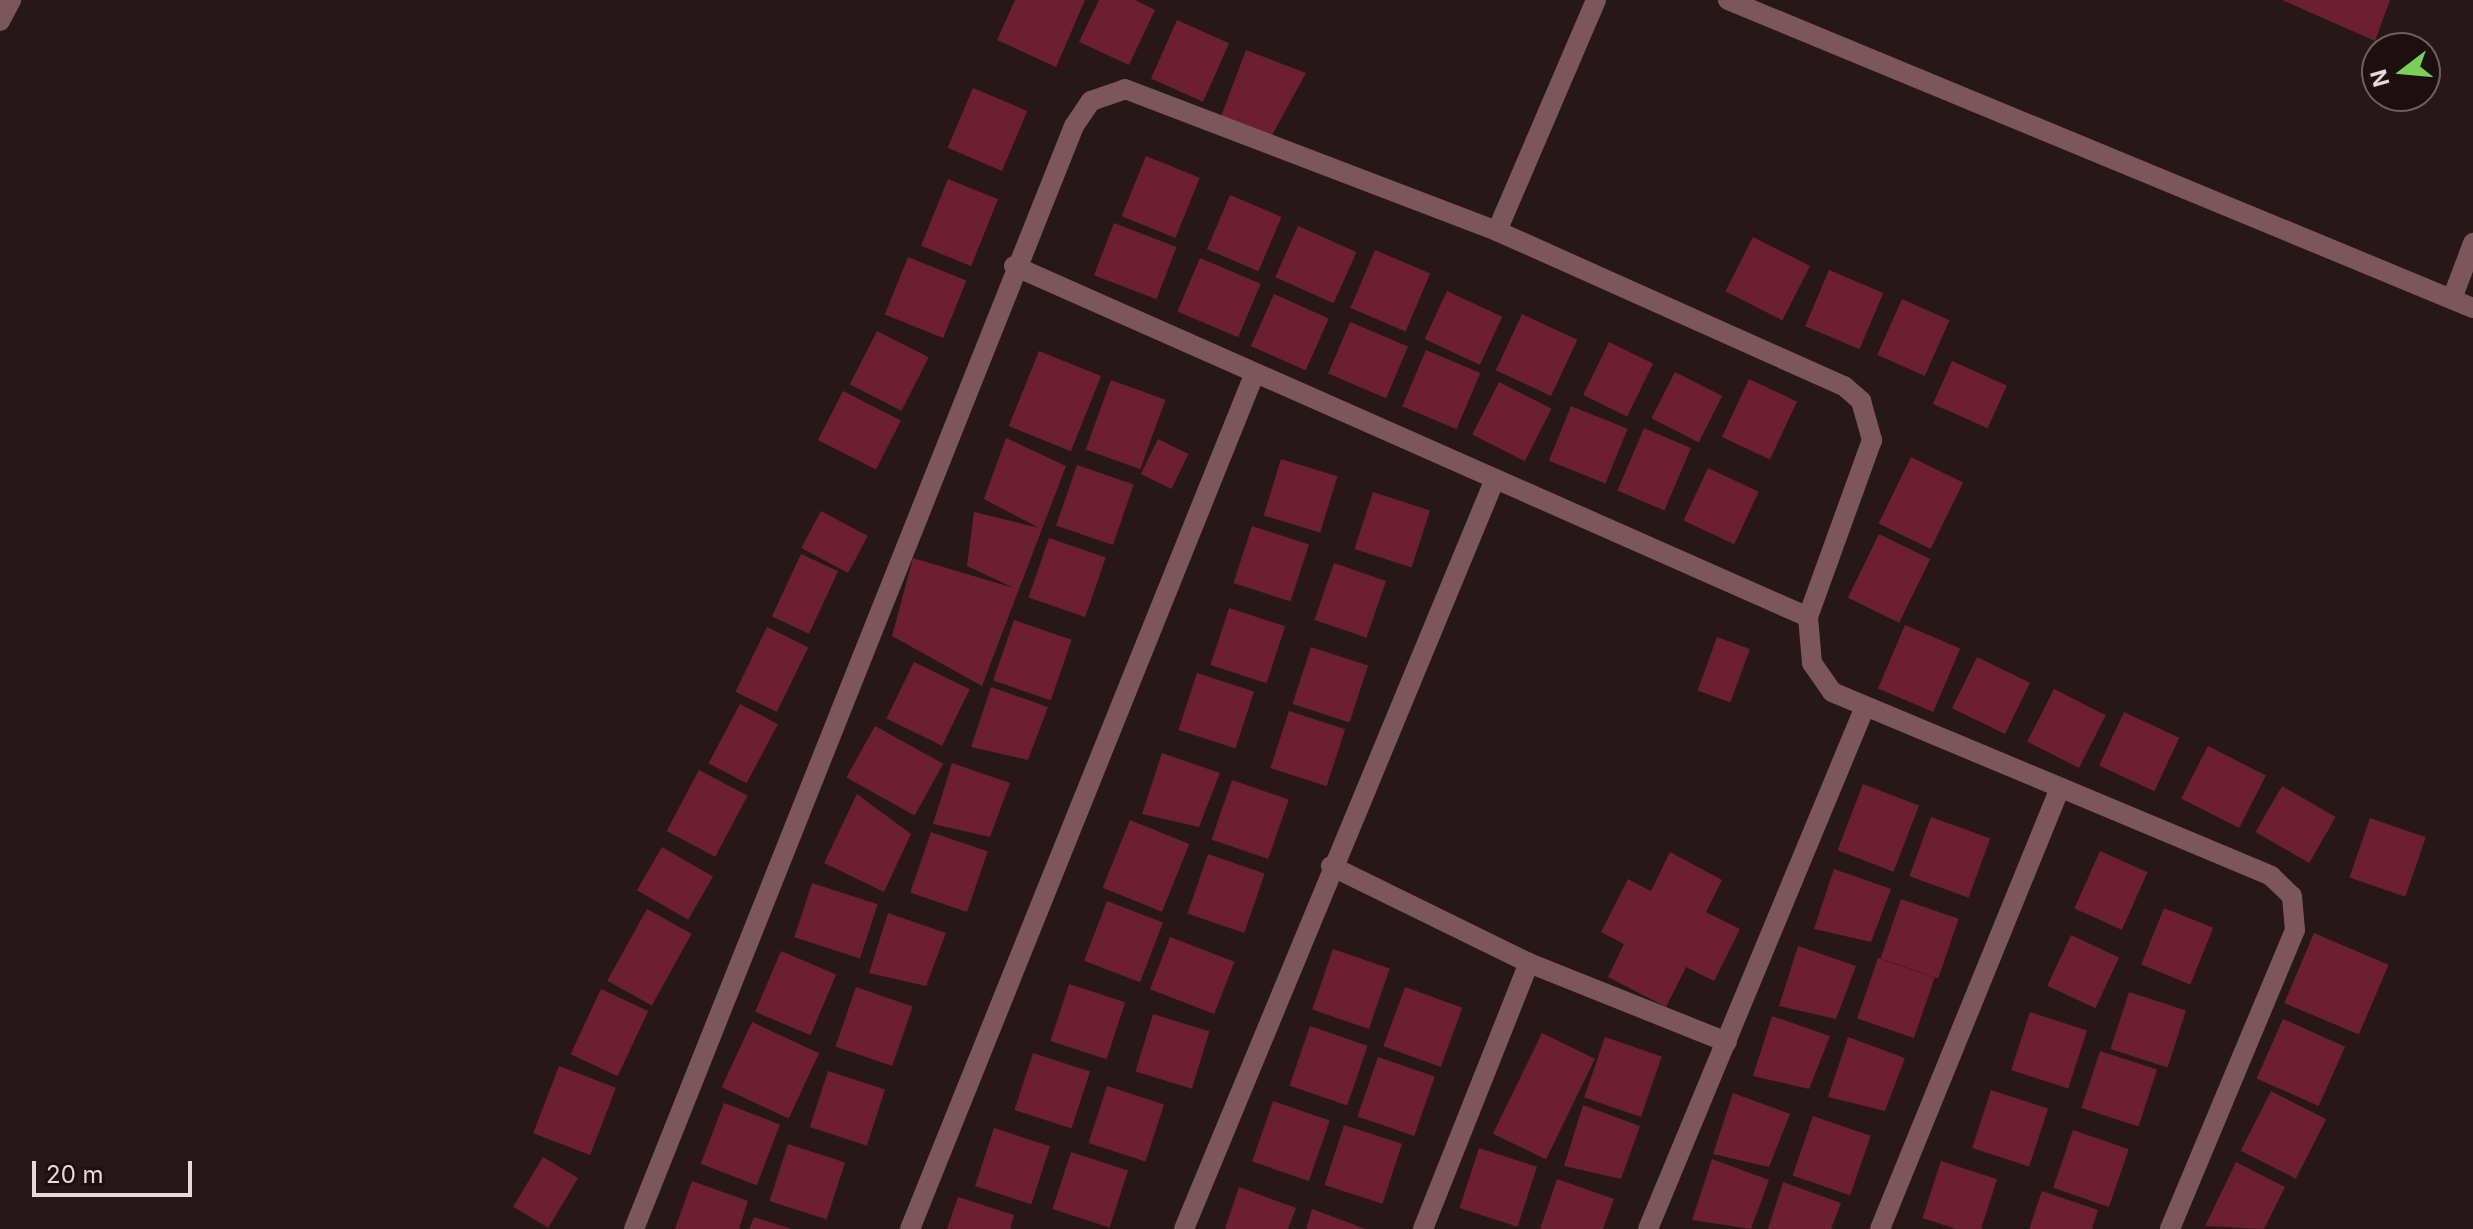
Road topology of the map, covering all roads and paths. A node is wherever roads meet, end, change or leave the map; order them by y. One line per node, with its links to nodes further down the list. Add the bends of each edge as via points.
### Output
1 (11, 0): 4 (street)
2 (1596, 0): 5 (street)
3 (1728, 0): 8 (street)
4 (0, 21)
5 (1497, 231): 7 (street, via 1125,89 1091,101 1074,126); 12 (street, via 1844,386 1861,401 1872,440)
6 (2473, 243): 8 (street)
7 (1014, 266): 10 (street); 18 (street)
8 (2452, 299): 9 (street)
9 (2473, 308)
10 (1254, 375): 11 (street); 19 (street)
11 (1495, 479): 12 (street); 15 (street)
12 (1808, 617): 13 (street, via 1820,677)
13 (1864, 709): 14 (street); 17 (street)
14 (2060, 788): 23 (street); 24 (street, via 2271,876 2292,896 2295,930)
15 (1331, 866): 16 (street); 20 (street)
16 (1529, 963): 17 (street); 21 (street)
17 (1727, 1042): 22 (street)
18 (634, 1229)
19 (910, 1229)
20 (1184, 1229)
21 (1423, 1229)
22 (1648, 1229)
23 (1880, 1229)
24 (2170, 1229)

